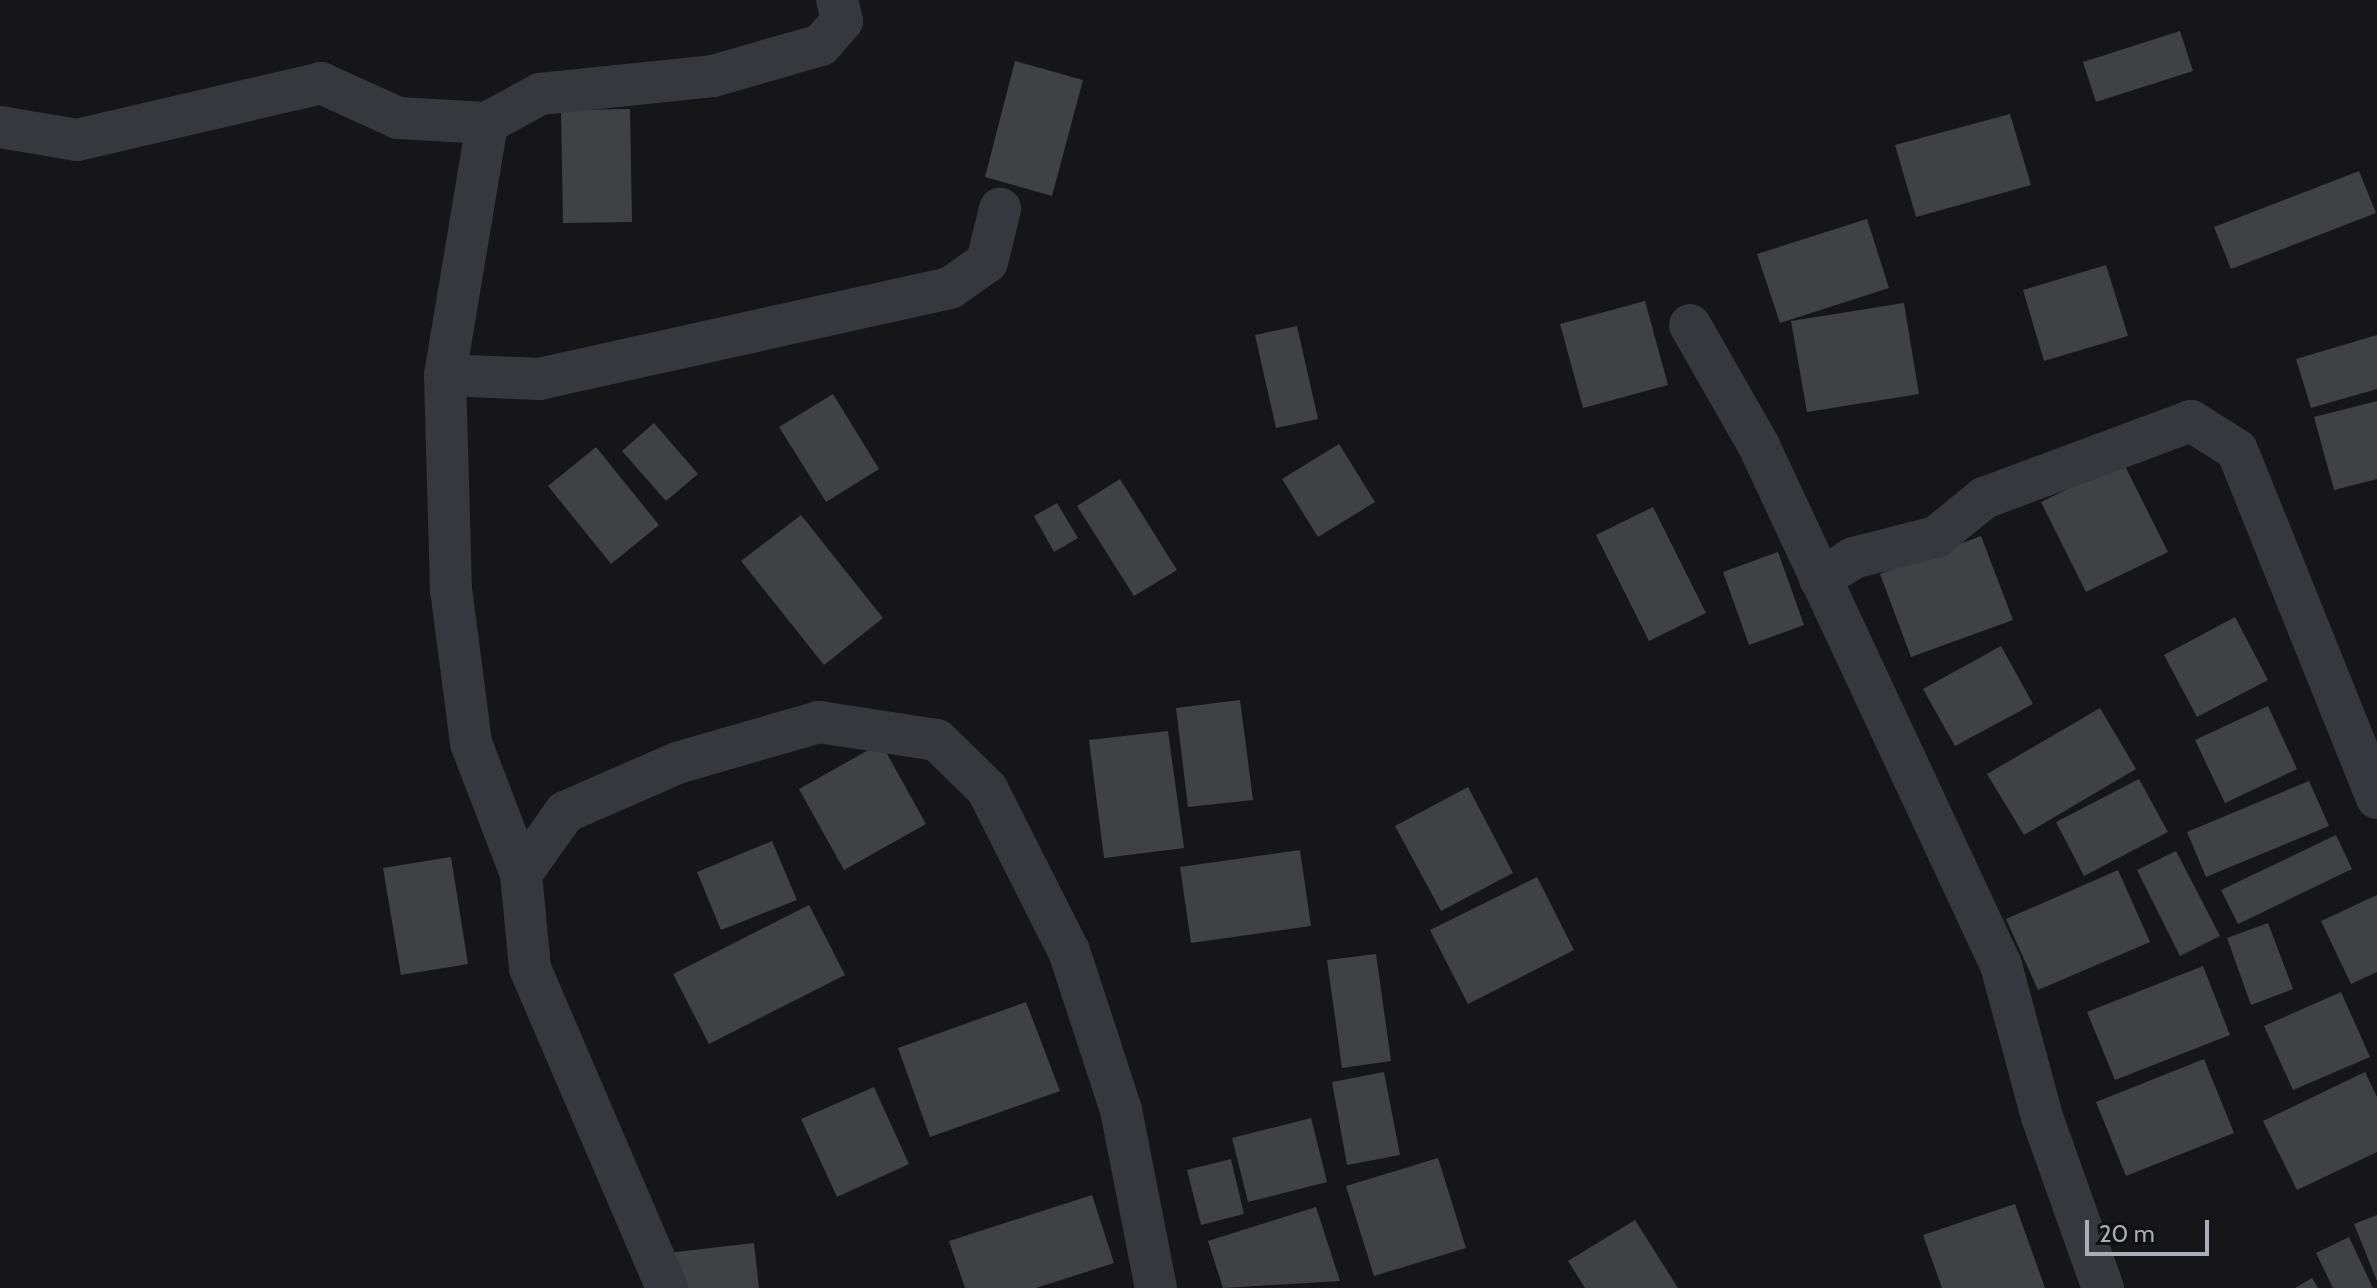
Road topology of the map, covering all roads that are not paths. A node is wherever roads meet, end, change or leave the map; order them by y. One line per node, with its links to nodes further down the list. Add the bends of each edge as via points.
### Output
1 (837, 0): 2 (street, via 842,21 821,45 713,76 540,94)
2 (487, 123): 3 (street, via 398,118 321,83 77,140); 6 (street)
3 (0, 127)
4 (1000, 209): 6 (street, via 987,262 950,288 539,379)
5 (1690, 325): 7 (street, via 1759,446)
6 (445, 375): 9 (street, via 451,590 471,743)
7 (1820, 579): 8 (street, via 1853,558 1936,537 1984,498 2191,421 2237,450); 12 (street, via 2001,965 2042,1117)
8 (2377, 798)
9 (521, 874): 10 (street, via 530,968); 11 (street, via 565,812 677,763 819,722 937,740 987,789 1069,951 1121,1110)
10 (667, 1288)
11 (1156, 1288)
12 (2103, 1288)

